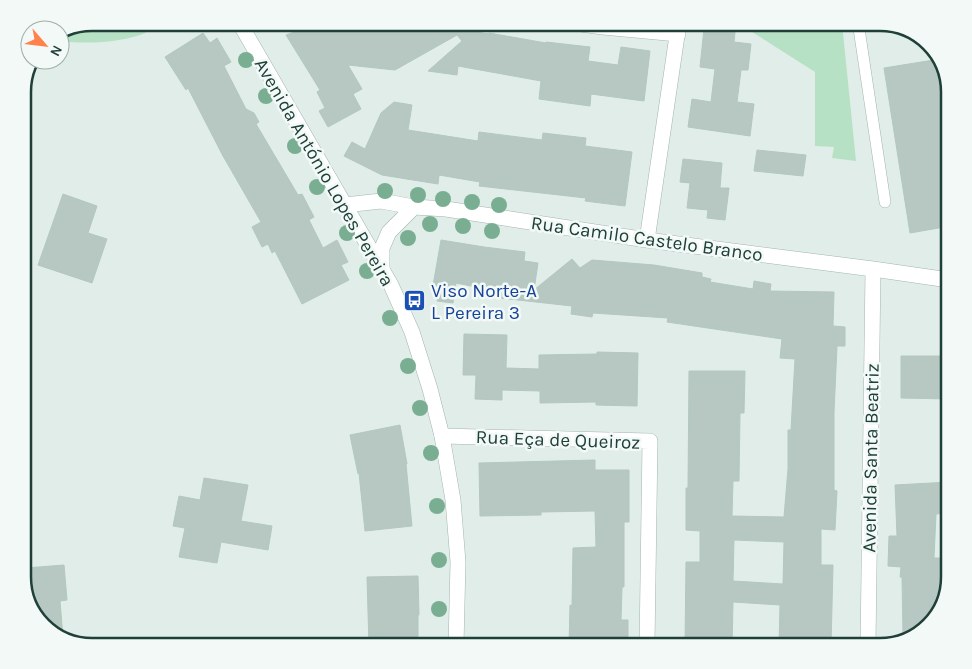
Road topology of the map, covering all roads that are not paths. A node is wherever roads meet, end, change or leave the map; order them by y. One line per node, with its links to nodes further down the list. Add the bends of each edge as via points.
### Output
1 (244, 31): 5 (street, Avenida António Lopes Pereira)
2 (679, 31): 7 (street)
3 (859, 31): 4 (lane)
4 (884, 202)
5 (345, 205): 6 (street, Rua Camilo Castelo Branco, via 381,201); 9 (street, Avenida António Lopes Pereira)
6 (414, 207): 7 (street, Rua Camilo Castelo Branco); 9 (street, via 389,232 382,248)
7 (648, 240): 8 (street, Rua Camilo Castelo Branco)
8 (873, 268): 10 (street, Rua Camilo Castelo Branco); 14 (street, Avenida Santa Beatriz)
9 (382, 270): 11 (street, Avenida António Lopes Pereira, via 412,332)
10 (941, 279)
11 (442, 436): 12 (street, Avenida António Lopes Pereira, via 454,509 458,562); 13 (street, Rua Eça de Queiroz, via 650,440)
12 (456, 638)
13 (647, 638)
14 (868, 638)

